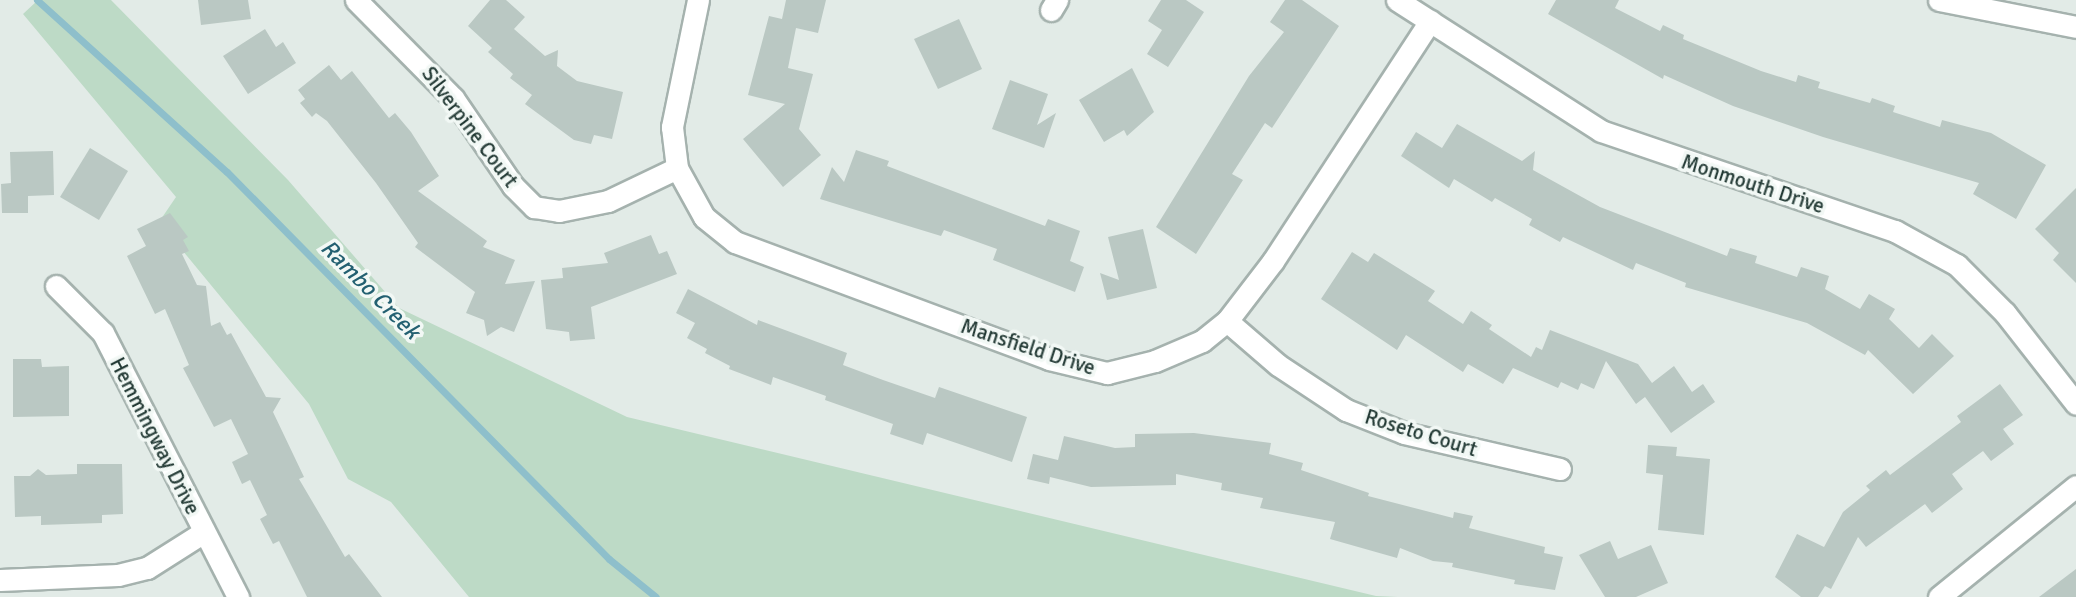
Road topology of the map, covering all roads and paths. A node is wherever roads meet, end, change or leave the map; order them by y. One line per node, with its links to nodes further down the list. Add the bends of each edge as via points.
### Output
1 (356, 0): 7 (street, Silverpine Court, via 453,98 513,186 534,207 559,211 608,201)
2 (698, 0): 7 (street, Mansfield Drive, via 671,127)
3 (1397, 0): 5 (street, Monmouth Drive)
4 (1939, 0): 6 (street)
5 (1430, 22): 9 (street, Mansfield Drive, via 1273,261); 10 (street, Monmouth Drive, via 1601,131 1895,231 1957,265 2005,313)
6 (2076, 27)
7 (677, 168): 9 (street, Mansfield Drive, via 704,217 735,242 1049,359 1107,373 1190,346)
8 (56, 286): 13 (street, Hemmingway Drive, via 103,333)
9 (1227, 321): 11 (street, Roseto Court, via 1278,365 1346,410 1404,433)
10 (2076, 404)
11 (1560, 470)
12 (2076, 486): 16 (street)
13 (204, 532): 14 (street, via 147,568 118,575); 15 (street, Hemmingway Drive)
14 (0, 580)
15 (238, 597)
16 (1939, 597)

